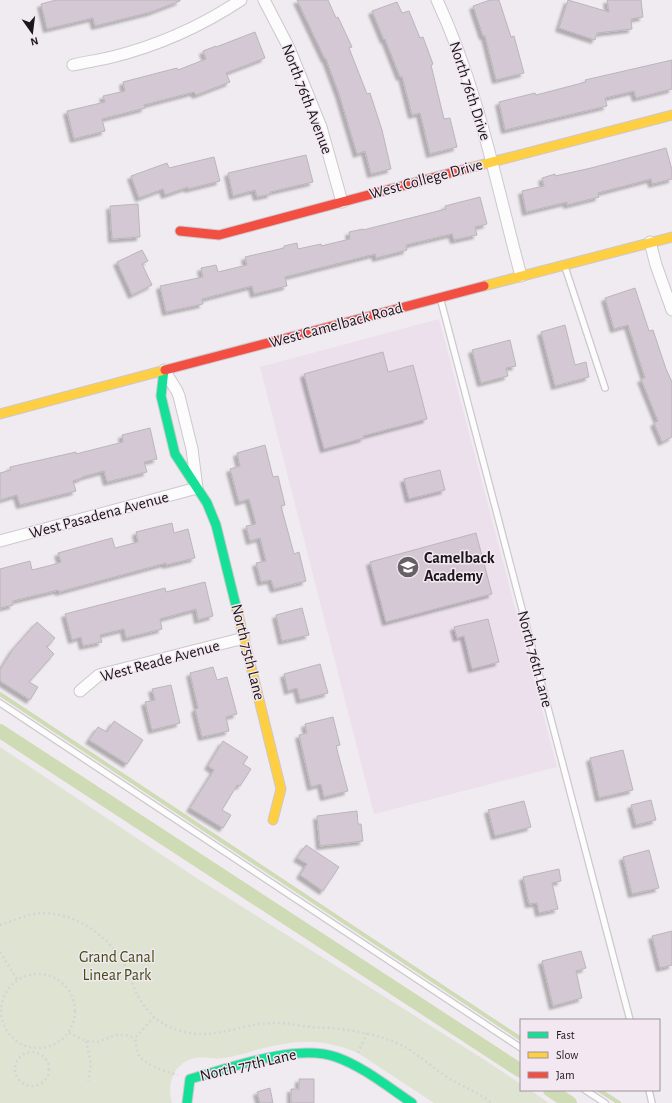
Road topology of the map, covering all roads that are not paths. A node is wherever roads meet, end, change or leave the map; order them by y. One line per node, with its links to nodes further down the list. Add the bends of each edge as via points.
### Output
1 (241, 0): 4 (street, via 223,12 169,38 113,57)
2 (264, 0): 7 (street, North 76th Avenue, via 289,48 321,127)
3 (437, 0): 6 (street, North 76th Drive, via 475,98)
4 (73, 65)
5 (672, 115): 6 (street, West College Drive)
6 (492, 162): 7 (street, West College Drive); 12 (street, North 76th Drive)
7 (342, 202): 8 (street, West College Drive, via 219,235)
8 (180, 231)
9 (672, 236): 10 (street, West Camelback Road)
10 (650, 242): 11 (street, West Camelback Road); 14 (street)
11 (564, 265): 12 (street, West Camelback Road); 16 (lane)
12 (521, 276): 13 (street, West Camelback Road)
13 (440, 298): 15 (street, West Camelback Road); 24 (lane, North 76th Lane)
14 (672, 310)
15 (164, 370): 17 (street, West Camelback Road); 18 (street, North 75th Lane, via 177,392 192,449); 18 (street, North 75th Lane, via 161,396 176,454)
16 (605, 388)
17 (0, 414)
18 (197, 488): 19 (street, West Pasadena Avenue); 20 (street, North 75th Lane, via 216,524)
19 (0, 541)
20 (244, 638): 21 (street, West Reade Avenue, via 99,675); 23 (street, North 75th Lane, via 281,789)
21 (80, 691)
22 (0, 703): 25 (lane)
23 (273, 820)
24 (630, 1019)
25 (520, 1047)
26 (587, 1091): 30 (lane)
27 (649, 1091): 31 (lane)
28 (187, 1103): 29 (street, North 77th Lane, via 190,1078 298,1052 335,1056 353,1064)
29 (412, 1103)
30 (605, 1103)
31 (652, 1103)

